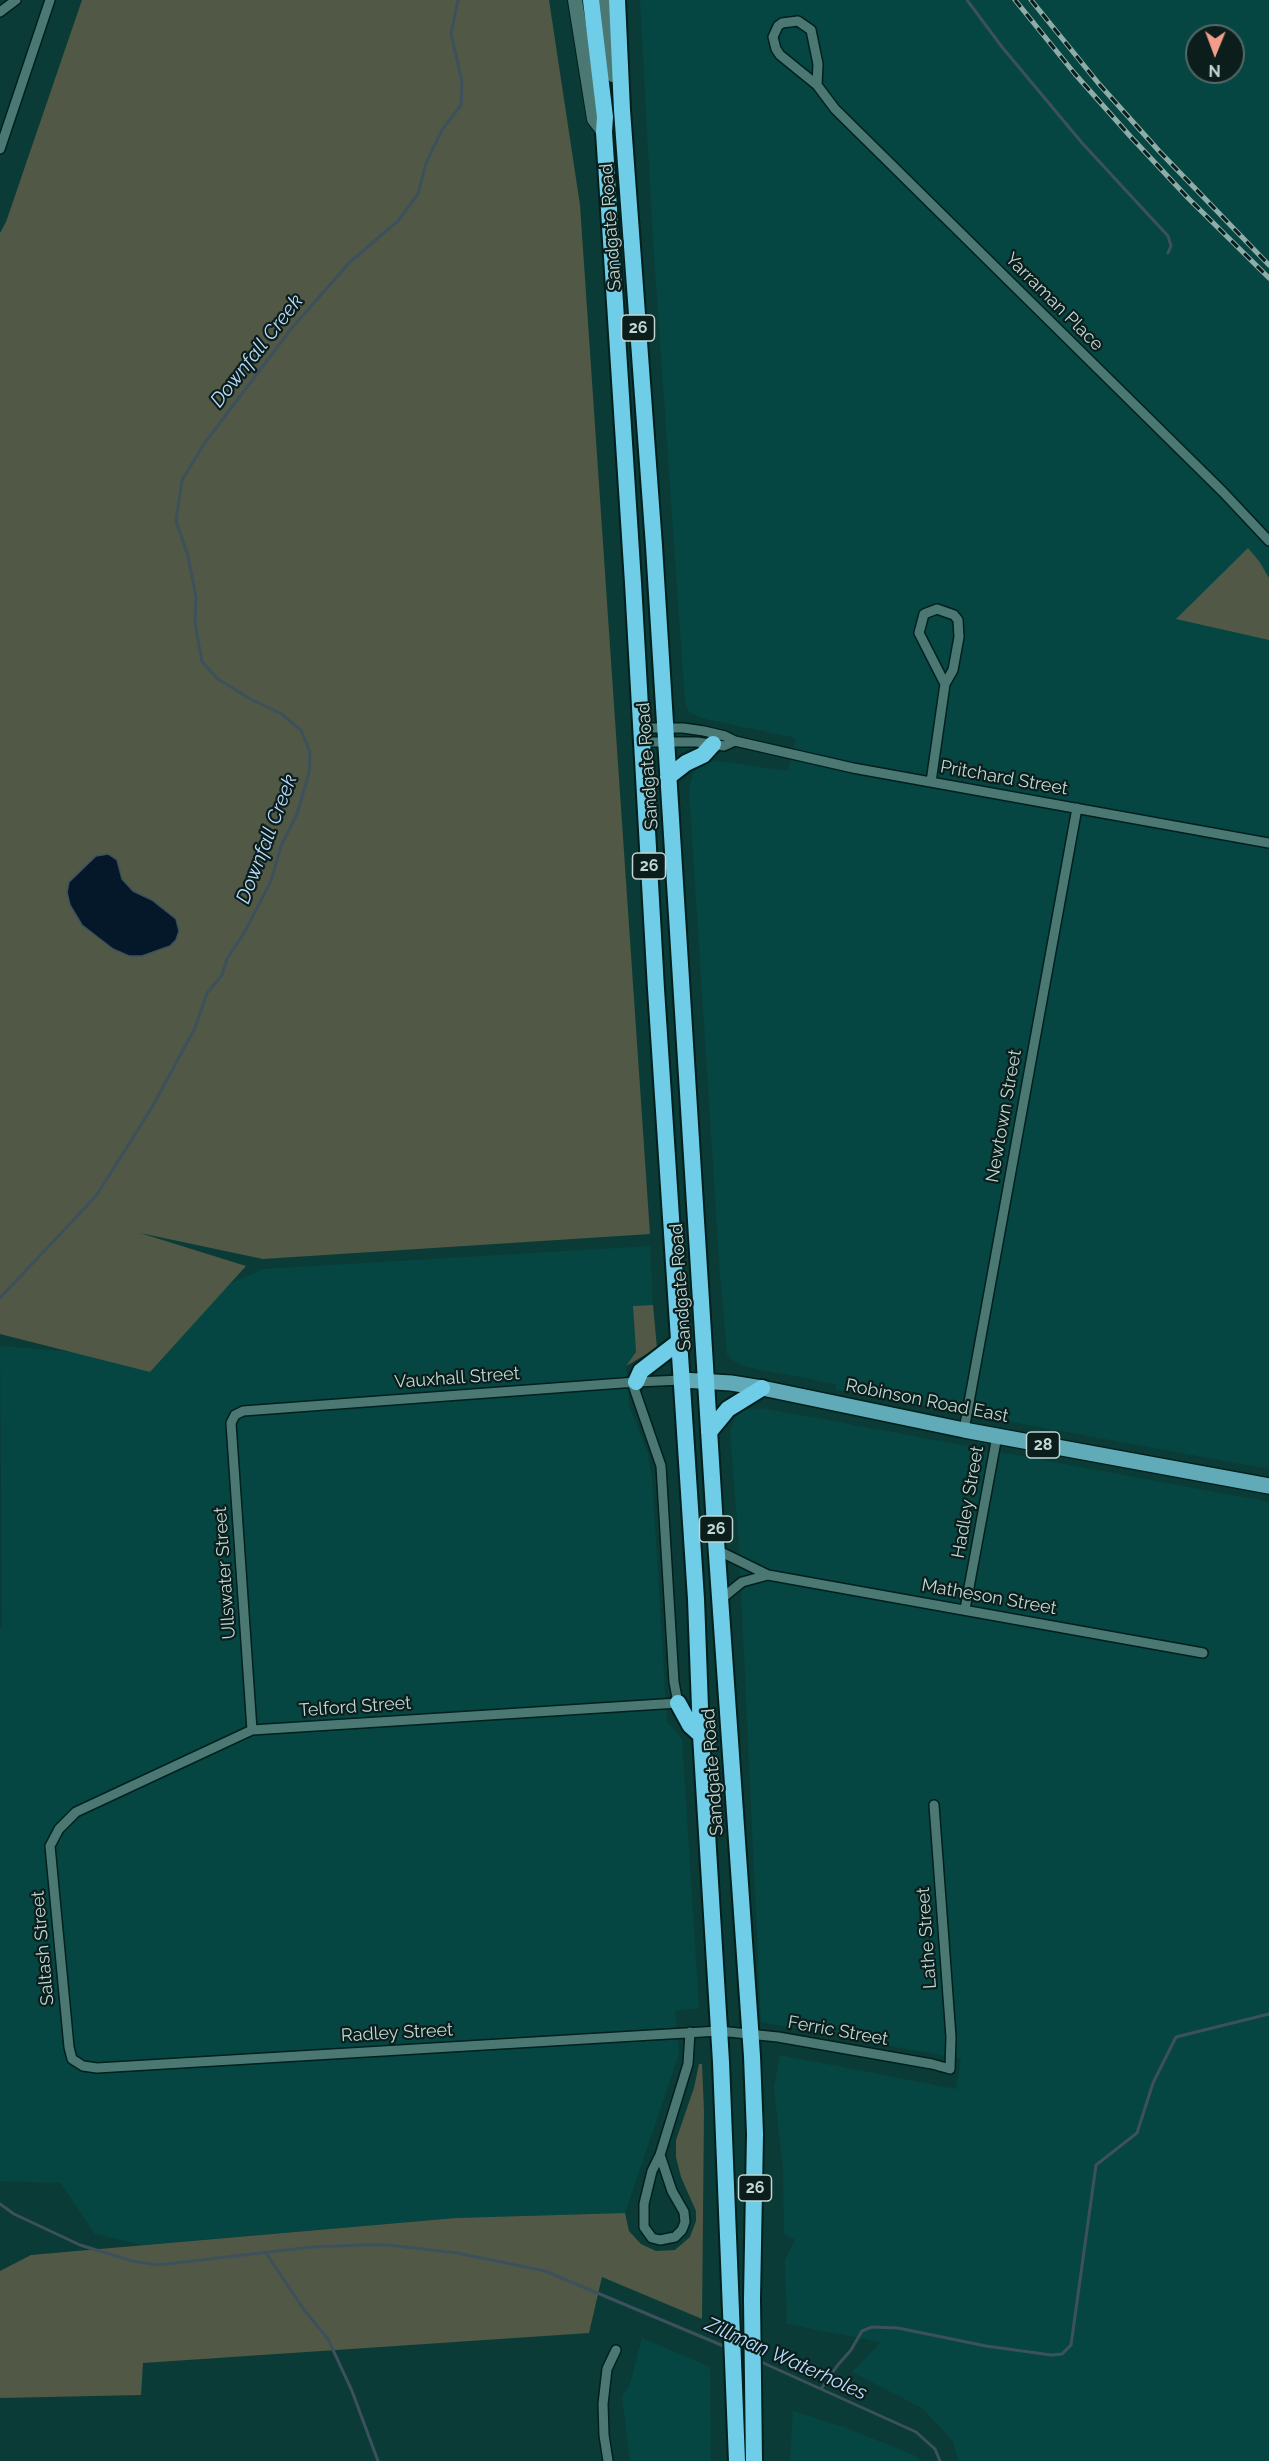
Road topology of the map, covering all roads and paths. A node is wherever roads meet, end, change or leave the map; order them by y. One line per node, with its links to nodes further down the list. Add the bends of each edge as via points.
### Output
1 (16, 0): 7 (street)
2 (50, 0): 11 (street)
3 (575, 0): 10 (main road, Sandgate Road, via 594,119)
4 (591, 0): 10 (highway, Sandgate Road / 26)
5 (605, 0): 9 (main road, Sandgate Road, via 615,93)
6 (616, 0): 9 (highway, Sandgate Road / 26)
7 (0, 12)
8 (817, 85): 8 (street, Yarraman Place, via 776,49 773,37 782,23 798,21 811,30 818,64); 12 (street, Yarraman Place, via 835,109)
9 (622, 110): 15 (highway, Sandgate Road / 26)
10 (604, 132): 14 (highway, Sandgate Road / 26)
11 (0, 149)
12 (1269, 541)
13 (945, 684): 13 (street, via 919,633 924,614 937,609 954,615 959,627 953,670); 19 (street)
14 (642, 735): 15 (street, Pritchard Street); 15 (street, Pritchard Street); 22 (highway, Sandgate Road / 26)
15 (665, 735): 16 (street, Pritchard Street, via 704,731); 17 (street, Pritchard Street); 18 (highway, Sandgate Road / 26)
16 (735, 741): 17 (street, Pritchard Street, via 724,746); 19 (street, Pritchard Street)
17 (713, 744): 18 (highway)
18 (668, 777): 24 (highway, Sandgate Road / 26)
19 (931, 782): 20 (street, Pritchard Street)
20 (1077, 808): 21 (street, Pritchard Street); 28 (street, Newtown Street)
21 (1269, 843)
22 (680, 1341): 23 (highway, Sandgate Road / 26); 25 (highway, via 641,1371)
23 (682, 1380): 24 (main road, Robinson Road East / 28); 25 (street, Vauxhall Street); 39 (highway, Sandgate Road / 26)
24 (707, 1381): 26 (main road, Robinson Road East / 28); 29 (highway, Sandgate Road / 26)
25 (634, 1382): 27 (street, Vauxhall Street, via 254,1410); 37 (street, Sandgate Road, via 661,1466)
26 (762, 1388): 28 (main road, Robinson Road East / 28); 29 (highway, via 728,1409)
27 (235, 1415): 38 (street, Ullswater Street, via 231,1423)
28 (964, 1430): 30 (main road, Robinson Road East / 28)
29 (709, 1432): 32 (highway, Sandgate Road / 26)
30 (997, 1436): 31 (main road, Robinson Road East / 28); 35 (street, Hadley Street)
31 (1269, 1486)
32 (717, 1550): 33 (street, Matheson Street); 34 (highway, Sandgate Road / 26)
33 (768, 1575): 34 (street, Matheson Street, via 742,1582); 35 (street, Matheson Street)
34 (720, 1600): 44 (highway, Sandgate Road / 26)
35 (965, 1609): 36 (street, Matheson Street)
36 (1203, 1653)
37 (678, 1703): 38 (street, Telford Street); 39 (highway, via 690,1725)
38 (252, 1730): 41 (street, Telford Street, via 76,1812)
39 (701, 1735): 42 (highway, Sandgate Road / 26)
40 (934, 1805): 46 (street, Lathe Street)
41 (59, 1829): 45 (street, Saltash Street, via 50,1846 69,2047)
42 (719, 2031): 43 (street, Radley Street); 44 (street, Ferric Street); 50 (highway, Sandgate Road / 26)
43 (690, 2032): 45 (street, Radley Street, via 106,2067); 47 (street, via 688,2064)
44 (750, 2034): 46 (street, Ferric Street); 51 (highway, Sandgate Road / 26, via 755,2134)
45 (76, 2064)
46 (951, 2069)
47 (660, 2155): 47 (street, via 685,2222 675,2236 660,2241 647,2233 642,2218 648,2184)
48 (616, 2350): 49 (street, via 607,2369 603,2404)
49 (608, 2461)
50 (737, 2461)
51 (754, 2461)

